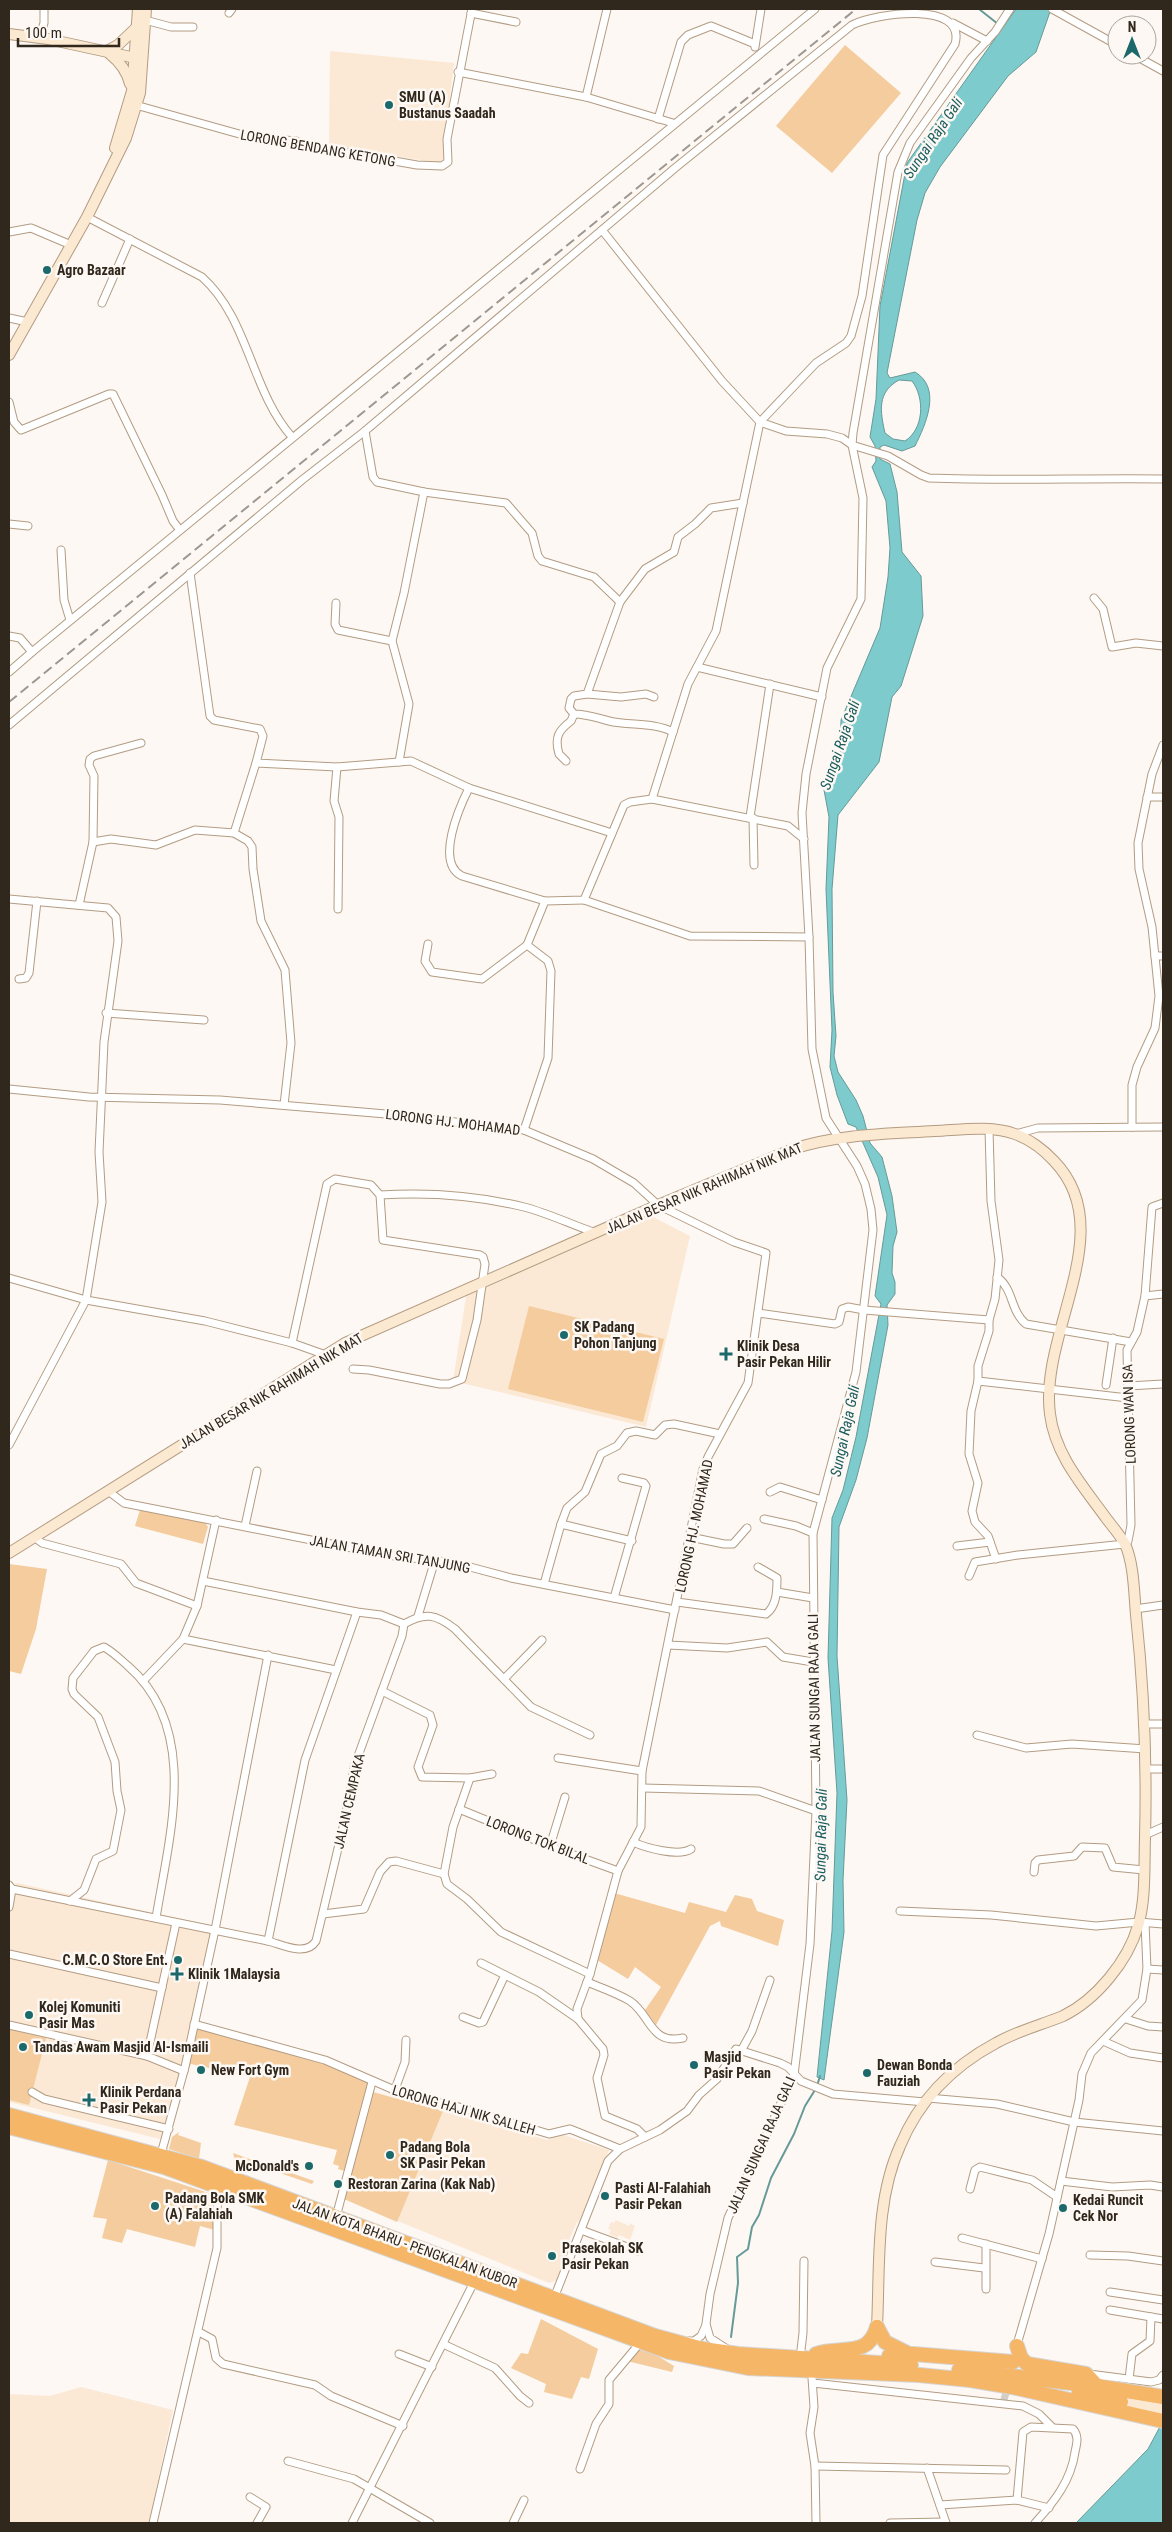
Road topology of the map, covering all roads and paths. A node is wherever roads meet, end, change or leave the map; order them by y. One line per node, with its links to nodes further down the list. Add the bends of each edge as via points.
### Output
1 (44, 9): 18 (street)
2 (138, 9): 15 (street)
3 (146, 9): 12 (street)
4 (607, 9): 27 (street)
5 (761, 9): 21 (street)
6 (815, 9): 23 (street)
7 (876, 9): 11 (street)
8 (1010, 9): 20 (street)
9 (1053, 9): 19 (street)
10 (472, 11): 13 (street); 25 (street, LORONG BENDANG KETONG)
11 (886, 14): 14 (street, via 935,14); 32 (street, via 852,24)
12 (145, 20): 16 (street, via 171,27); 24 (street)
13 (516, 22)
14 (953, 23): 20 (street); 41 (street, via 956,37 951,50 883,155 862,296 851,336 816,363)
15 (137, 27): 22 (street); 24 (street)
16 (193, 27)
17 (9, 34): 18 (street)
18 (39, 38): 22 (street)
19 (1107, 40)
20 (987, 41): 44 (street, via 971,58 910,143 901,164 880,268)
21 (755, 44): 23 (street); 29 (street, via 711,26 688,35 681,42)
22 (107, 52): 24 (street); 26 (street, via 128,75)
23 (756, 55): 30 (street)
24 (139, 58): 26 (street); 28 (street)
25 (458, 72): 27 (street); 28 (street, LORONG BENDANG KETONG, via 447,139 448,162 442,166 417,166 296,141 250,137)
26 (132, 90): 28 (street)
27 (586, 97): 29 (street)
28 (133, 105): 31 (street, via 107,175)
29 (658, 119): 30 (street)
30 (672, 123): 43 (street)
31 (87, 217): 34 (street); 35 (street)
32 (602, 230): 41 (street, via 722,380); 42 (street)
33 (9, 232): 35 (street, via 31,228)
34 (130, 239): 36 (street); 43 (street, via 202,277 217,290 273,411)
35 (71, 245): 38 (street)
36 (102, 303)
37 (9, 318): 38 (street)
38 (28, 322): 39 (street)
39 (9, 356)
40 (9, 402): 50 (street, via 14,422 21,430 113,394 172,521)
41 (760, 422): 44 (street, via 786,431 827,434); 47 (street)
42 (365, 431): 46 (street, via 376,481); 52 (street)
43 (292, 437): 50 (street)
44 (852, 445): 45 (street, via 888,456 929,478 1010,481); 66 (street, JALAN SUNGAI RAJA GALI, via 863,498 861,599 828,667)
45 (1163, 479)
46 (424, 492): 54 (street, via 506,504 531,531 542,561 594,578); 58 (street)
47 (743, 503): 54 (street, via 709,509 678,537 674,552 644,570); 61 (street, via 716,631)
48 (9, 524): 49 (street)
49 (28, 526)
50 (179, 529): 56 (street)
51 (61, 550): 56 (street, via 64,600)
52 (190, 573): 68 (street); 74 (street, via 210,716 214,720 260,729 263,736)
53 (1094, 598): 59 (street, via 1104,609 1112,647 1136,643)
54 (620, 602): 64 (street)
55 (336, 603): 58 (street, via 335,624 338,630)
56 (70, 620): 60 (street)
57 (9, 636): 60 (street, via 20,638)
58 (392, 641): 72 (street, via 409,704)
59 (1163, 646)
60 (32, 652): 62 (street)
61 (697, 667): 63 (street); 69 (street, via 688,684)
62 (9, 672)
63 (770, 684): 66 (street); 80 (street)
64 (588, 694): 65 (street, via 621,697 646,694); 67 (street, via 571,699 569,706)
65 (654, 697)
66 (822, 697): 83 (street, JALAN SUNGAI RAJA GALI, via 806,774 802,811)
67 (574, 714): 69 (street, via 589,714); 73 (street, via 558,734 559,754)
68 (9, 725)
69 (673, 732): 79 (street)
70 (142, 743): 84 (street, via 90,759 94,776)
71 (1163, 746): 77 (street, via 1152,774)
72 (399, 762): 75 (street); 76 (street, via 411,761)
73 (566, 762)
74 (256, 763): 75 (street); 81 (street)
75 (337, 767): 91 (street, via 334,801 339,817)
76 (468, 788): 82 (street); 89 (street, via 456,816 449,857 454,870 462,876)
77 (1148, 797): 78 (street); 95 (street, via 1138,843 1139,869)
78 (1163, 797)
79 (652, 798): 80 (street); 82 (street, via 624,805)
80 (752, 818): 83 (street, via 790,827); 85 (street)
81 (234, 833): 84 (street, via 195,830 154,845 111,839); 102 (street, via 252,847 261,921 285,970 291,1043)
82 (612, 833): 87 (street)
83 (804, 839): 92 (street, JALAN SUNGAI RAJA GALI)
84 (93, 842): 90 (street)
85 (754, 865)
86 (9, 899): 88 (street)
87 (584, 900): 89 (street); 92 (street, via 690,936)
88 (37, 901): 90 (street); 97 (street, via 29,973 26,978)
89 (545, 901): 94 (street)
90 (79, 905): 98 (street, via 106,908 116,918 118,941)
91 (338, 909)
92 (810, 937): 108 (street, JALAN SUNGAI RAJA GALI, via 812,1050 826,1118)
93 (428, 944): 94 (street, via 425,961 432,972 476,979 486,976)
94 (527, 945): 105 (street, via 548,960 551,971 548,1058)
95 (1155, 956): 96 (street); 103 (street, via 1158,1015 1132,1085)
96 (1163, 956)
97 (19, 979)
98 (106, 1014): 99 (street); 101 (street)
99 (204, 1020)
100 (9, 1090): 101 (street, LORONG HJ. MOHAMAD)
101 (102, 1097): 102 (street, LORONG HJ. MOHAMAD); 118 (street, via 99,1152 103,1192)
102 (284, 1105): 105 (street, LORONG HJ. MOHAMAD)
103 (1132, 1127): 104 (street); 107 (street, via 1038,1128)
104 (1163, 1127)
105 (524, 1130): 111 (street, LORONG HJ. MOHAMAD, via 601,1164 634,1183)
106 (989, 1130): 107 (street, JALAN BESAR NIK RAHIMAH NIK MAT); 108 (street, JALAN BESAR NIK RAHIMAH NIK MAT); 113 (street, via 990,1201 999,1254)
107 (1016, 1134): 122 (street, JALAN BESAR NIK RAHIMAH NIK MAT, via 1052,1158 1064,1173 1080,1208 1080,1250)
108 (838, 1138): 111 (street, JALAN BESAR NIK RAHIMAH NIK MAT, via 793,1149); 119 (street, JALAN SUNGAI RAJA GALI, via 857,1166 871,1209 873,1230)
109 (380, 1195): 112 (street, via 474,1196 526,1207); 115 (street, via 383,1240 480,1255 485,1260); 125 (street, via 364,1182 328,1181)
110 (1163, 1203): 117 (street, LORONG WAN ISA, via 1152,1207 1150,1213)
111 (658, 1205): 112 (street, JALAN BESAR NIK RAHIMAH NIK MAT); 120 (street, LORONG HJ. MOHAMAD, via 734,1242 766,1253)
112 (596, 1233): 115 (street, JALAN BESAR NIK RAHIMAH NIK MAT)
113 (998, 1277): 121 (street); 122 (street, via 1009,1291 1018,1318 1026,1324)
114 (9, 1278): 118 (street)
115 (482, 1284): 126 (street, JALAN BESAR NIK RAHIMAH NIK MAT, via 364,1334); 127 (street, via 477,1320 462,1378 440,1384)
116 (1163, 1294): 117 (street)
117 (1145, 1296): 124 (street, LORONG WAN ISA, via 1137,1332)
118 (86, 1300): 125 (street, via 205,1321); 135 (street)
119 (864, 1310): 120 (street, via 842,1309 839,1322 835,1324); 121 (street); 140 (street, JALAN SUNGAI RAJA GALI, via 856,1372)
120 (758, 1313): 134 (street, LORONG HJ. MOHAMAD, via 748,1383)
121 (989, 1320): 128 (street, via 989,1331 978,1366)
122 (1059, 1330): 123 (street); 132 (street, JALAN BESAR NIK RAHIMAH NIK MAT)
123 (1112, 1338): 124 (street); 130 (street)
124 (1131, 1342): 131 (street, LORONG WAN ISA)
125 (292, 1343): 126 (street)
126 (326, 1355): 138 (street, JALAN BESAR NIK RAHIMAH NIK MAT)
127 (353, 1369)
128 (978, 1381): 132 (street); 150 (street, via 970,1415 969,1454 978,1483 972,1511)
129 (1163, 1384): 131 (street)
130 (1106, 1385)
131 (1128, 1386): 133 (street, LORONG WAN ISA)
132 (1048, 1390): 133 (street); 151 (street, JALAN BESAR NIK RAHIMAH NIK MAT, via 1050,1415 1063,1458)
133 (1128, 1398): 151 (street, LORONG WAN ISA, via 1131,1525 1130,1538)
134 (720, 1434): 143 (street, via 674,1424 665,1425 655,1435 636,1431 627,1433 617,1446 601,1454 585,1492 567,1508); 148 (street, LORONG HJ. MOHAMAD, via 704,1469)
135 (9, 1445)
136 (257, 1470): 144 (street)
137 (622, 1478): 149 (street, via 646,1486)
138 (108, 1492): 142 (street, JALAN TAMAN SRI TANJUNG, via 124,1503); 147 (street, JALAN BESAR NIK RAHIMAH NIK MAT)
139 (770, 1492): 140 (street, via 780,1487)
140 (822, 1500): 146 (street, JALAN SUNGAI RAJA GALI)
141 (764, 1519): 146 (street)
142 (216, 1520): 144 (street, JALAN TAMAN SRI TANJUNG); 158 (street)
143 (561, 1524): 149 (street); 159 (street)
144 (245, 1526): 155 (street, JALAN TAMAN SRI TANJUNG, via 387,1555)
145 (747, 1528): 148 (street, via 733,1544)
146 (813, 1533): 162 (street, JALAN SUNGAI RAJA GALI)
147 (34, 1537): 153 (street, JALAN BESAR NIK RAHIMAH NIK MAT); 165 (street, via 42,1543 121,1564 136,1583)
148 (690, 1537): 163 (street, LORONG HJ. MOHAMAD)
149 (632, 1541): 161 (street)
150 (990, 1542): 152 (street); 154 (street)
151 (1125, 1544): 154 (street); 166 (street, JALAN BESAR NIK RAHIMAH NIK MAT)
152 (957, 1546)
153 (9, 1553)
154 (996, 1559): 157 (street, via 975,1562)
155 (435, 1560): 159 (street, JALAN TAMAN SRI TANJUNG); 169 (street)
156 (758, 1567): 160 (street, via 775,1575)
157 (969, 1576)
158 (203, 1581): 165 (street); 168 (street)
159 (544, 1584): 161 (street, JALAN TAMAN SRI TANJUNG)
160 (777, 1592): 162 (street); 163 (street, via 771,1610 766,1614)
161 (614, 1598): 167 (street, JALAN TAMAN SRI TANJUNG)
162 (813, 1598): 175 (street, JALAN SUNGAI RAJA GALI)
163 (677, 1602): 167 (street, LORONG HJ. MOHAMAD)
164 (1163, 1605): 166 (street)
165 (196, 1606): 171 (street)
166 (1135, 1609): 180 (street, JALAN BESAR NIK RAHIMAH NIK MAT)
167 (675, 1610): 173 (street, LORONG HJ. MOHAMAD)
168 (357, 1612): 170 (street, via 381,1615); 176 (street)
169 (418, 1616): 170 (street); 177 (street, via 431,1616 456,1628)
170 (404, 1624): 179 (street, JALAN CEMPAKA)
171 (183, 1640): 174 (street); 178 (street)
172 (542, 1640): 177 (street)
173 (668, 1645): 175 (street, via 727,1648 767,1642 783,1657); 188 (street, LORONG HJ. MOHAMAD)
174 (268, 1655): 176 (street); 213 (street)
175 (813, 1662): 194 (street, JALAN SUNGAI RAJA GALI)
176 (336, 1670): 214 (street, via 301,1775)
177 (504, 1679): 182 (street, via 531,1707)
178 (144, 1680): 205 (street, via 104,1647 94,1651 73,1678 74,1694 98,1717 115,1762 121,1810 113,1852 96,1859 84,1890); 209 (street, via 162,1716 172,1748 175,1778)
179 (382, 1690): 190 (street, via 432,1719 433,1726 418,1767 422,1777); 208 (street, JALAN CEMPAKA, via 354,1767)
180 (1145, 1724): 181 (street); 184 (street, JALAN BESAR NIK RAHIMAH NIK MAT)
181 (1163, 1724)
182 (590, 1734)
183 (977, 1735): 184 (street, via 1026,1748 1072,1744)
184 (1146, 1749): 186 (street, JALAN BESAR NIK RAHIMAH NIK MAT)
185 (558, 1758): 188 (street)
186 (1146, 1769): 187 (street); 196 (street, JALAN BESAR NIK RAHIMAH NIK MAT)
187 (1163, 1769)
188 (642, 1771): 191 (street, LORONG HJ. MOHAMAD)
189 (492, 1774): 190 (street)
190 (470, 1778): 193 (street)
191 (643, 1788): 194 (street, via 759,1791); 197 (street, LORONG HJ. MOHAMAD, via 643,1820)
192 (565, 1797): 198 (street)
193 (459, 1809): 198 (street, LORONG TOK BILAL); 203 (street)
194 (816, 1811): 237 (street, JALAN SUNGAI RAJA GALI, via 810,1944)
195 (1163, 1827): 196 (street)
196 (1145, 1835): 200 (street, JALAN BESAR NIK RAHIMAH NIK MAT)
197 (634, 1842): 199 (street, via 663,1851 687,1852); 201 (street, LORONG HJ. MOHAMAD)
198 (550, 1846): 201 (street, LORONG TOK BILAL)
199 (692, 1849)
200 (1144, 1870): 202 (street, via 1113,1867 1105,1848 1084,1847 1074,1856 1038,1860 1034,1863); 211 (street, JALAN BESAR NIK RAHIMAH NIK MAT)
201 (618, 1871): 219 (street, LORONG HJ. MOHAMAD)
202 (1034, 1872)
203 (444, 1874): 208 (street, via 396,1861 388,1862 380,1872 364,1909); 219 (street, via 451,1889 467,1899 501,1932)
204 (10, 1887): 205 (street); 206 (street)
205 (70, 1901): 209 (street)
206 (9, 1907)
207 (900, 1911): 211 (street, via 997,1915 1096,1926)
208 (323, 1914): 214 (street, JALAN CEMPAKA, via 316,1941 307,1949)
209 (156, 1918): 210 (street)
210 (176, 1923): 213 (street); 223 (street)
211 (1142, 1923): 212 (street); 217 (street); 241 (street, JALAN BESAR NIK RAHIMAH NIK MAT, via 1112,1973 1083,2004 1065,2015 998,2041 957,2068)
212 (1163, 1924)
213 (215, 1930): 214 (street); 227 (street)
214 (268, 1941)
215 (9, 1954): 223 (street)
216 (481, 1963): 220 (street)
217 (1147, 1969): 218 (street); 225 (street, via 1142,2000)
218 (1163, 1970)
219 (590, 1974): 222 (street, LORONG HJ. MOHAMAD)
220 (505, 1975): 224 (street, via 483,2022); 226 (street, via 543,1994)
221 (770, 1980): 233 (street, via 752,2031)
222 (588, 1982): 226 (street, LORONG HJ. MOHAMAD, via 576,2009); 230 (street, via 630,2002 640,2010 656,2033)
223 (162, 1988): 234 (street)
224 (463, 2017)
225 (1126, 2018): 229 (street, via 1148,2026); 232 (street)
226 (578, 2019): 247 (street, via 604,2055 597,2078 605,2116 637,2129)
227 (194, 2024): 236 (street); 238 (street, LORONG HAJI NIK SALLEH, via 325,2060)
228 (9, 2025): 234 (street)
229 (1163, 2027)
230 (683, 2038)
231 (406, 2040): 240 (street, via 405,2062)
232 (1103, 2041): 235 (street, via 1128,2053); 243 (street, via 1085,2063)
233 (741, 2050): 237 (street, via 780,2064); 247 (street, via 736,2048 717,2079 687,2111)
234 (147, 2056): 236 (street)
235 (1163, 2058)
236 (184, 2071): 245 (street)
237 (794, 2075): 241 (street, via 824,2091 846,2096); 274 (street, JALAN SUNGAI RAJA GALI, via 728,2218)
238 (372, 2082): 240 (street, LORONG HAJI NIK SALLEH); 255 (street)
239 (32, 2092): 245 (street, via 42,2099)
240 (394, 2092): 248 (street, LORONG HAJI NIK SALLEH, via 425,2102 449,2104 549,2134 570,2129)
241 (926, 2100): 243 (street, via 997,2104); 275 (street, JALAN BESAR NIK RAHIMAH NIK MAT, via 898,2148 890,2174 878,2266)
242 (9, 2115): 249 (highway, JALAN KOTA BHARU - PENGKALAN KUBOR)
243 (1074, 2122): 246 (street); 250 (street)
244 (9, 2127): 252 (highway, JALAN KOTA BHARU - PENGKALAN KUBOR, via 164,2167)
245 (169, 2129): 249 (street)
246 (1163, 2132)
247 (645, 2137): 248 (street)
248 (620, 2149): 256 (street, via 608,2161)
249 (161, 2154): 255 (highway, JALAN KOTA BHARU - PENGKALAN KUBOR)
250 (1061, 2181): 251 (street, via 1112,2187); 254 (street)
251 (1163, 2187)
252 (223, 2188): 266 (highway, JALAN KOTA BHARU - PENGKALAN KUBOR); 276 (street, via 217,2206 217,2248)
253 (970, 2189): 254 (street, via 975,2170 980,2167 1032,2180)
254 (1058, 2197): 261 (street)
255 (336, 2217): 269 (highway, JALAN KOTA BHARU - PENGKALAN KUBOR)
256 (581, 2230): 259 (street); 269 (street)
257 (962, 2238): 258 (street)
258 (986, 2244): 261 (street); 265 (street)
259 (638, 2251)
260 (1090, 2255): 263 (street)
261 (1042, 2258): 280 (street)
262 (804, 2260): 284 (street)
263 (1163, 2261)
264 (935, 2262): 265 (street)
265 (984, 2268): 267 (street)
266 (474, 2282): 278 (highway, JALAN KOTA BHARU - PENGKALAN KUBOR); 279 (street)
267 (986, 2289)
268 (1110, 2292): 270 (street)
269 (554, 2298): 277 (highway, JALAN KOTA BHARU - PENGKALAN KUBOR)
270 (1163, 2300)
271 (1110, 2310): 272 (street)
272 (1151, 2317): 273 (street); 291 (street, via 1150,2341 1132,2354)
273 (1163, 2319)
274 (706, 2324): 277 (street, via 701,2336 694,2341); 282 (street, via 710,2338)
275 (877, 2327): 283 (highway, via 885,2342); 284 (highway, via 872,2341 864,2347 830,2350)
276 (199, 2332): 301 (street, via 212,2339 216,2358 224,2364 315,2385 331,2396); 314 (street)
277 (655, 2336): 282 (highway, JALAN KOTA BHARU - PENGKALAN KUBOR, via 703,2349)
278 (640, 2343): 286 (highway, JALAN KOTA BHARU - PENGKALAN KUBOR); 306 (street, via 609,2380 609,2404 596,2424)
279 (443, 2344): 287 (street); 297 (street, via 495,2368)
280 (1017, 2346): 288 (street); 289 (highway, via 1027,2364)
281 (399, 2354): 287 (street)
282 (738, 2354): 284 (highway, JALAN KOTA BHARU - PENGKALAN KUBOR)
283 (913, 2354): 285 (highway); 288 (highway)
284 (802, 2359): 285 (highway, JALAN KOTA BHARU - PENGKALAN KUBOR)
285 (851, 2360): 288 (highway)
286 (710, 2362): 292 (highway, via 739,2373); 293 (highway, JALAN KOTA BHARU - PENGKALAN KUBOR, via 748,2368 919,2375)
287 (432, 2367): 301 (street)
288 (1013, 2373): 293 (highway); 294 (highway); 296 (highway); 298 (highway)
289 (1086, 2374): 291 (street); 294 (highway)
290 (1163, 2375): 291 (street, via 1156,2382)
291 (1129, 2379)
292 (813, 2381): 293 (highway, via 868,2378); 302 (street, via 1004,2401 1032,2409); 304 (street, via 810,2433)
293 (997, 2385)
294 (1097, 2386): 298 (highway)
295 (1163, 2397): 298 (highway)
296 (1121, 2402): 298 (street)
297 (529, 2403)
298 (1139, 2405): 299 (street); 300 (highway)
299 (1163, 2409)
300 (1163, 2421)
301 (403, 2426): 308 (street)
302 (1052, 2427): 311 (street, via 1030,2427 1023,2432); 313 (street, via 1073,2429 1077,2439 1069,2478)
303 (288, 2461): 308 (street, via 341,2474)
304 (815, 2466): 305 (street); 319 (street)
305 (927, 2468): 307 (street); 312 (street)
306 (580, 2469)
307 (1006, 2470)
308 (370, 2489): 316 (street); 317 (street)
309 (250, 2497): 315 (street, via 266,2507)
310 (524, 2500): 318 (street)
311 (1017, 2500): 312 (street); 313 (street)
312 (940, 2505): 321 (street)
313 (1049, 2508): 322 (street)
314 (153, 2523)
315 (258, 2523)
316 (352, 2523)
317 (430, 2523)
318 (513, 2523)
319 (816, 2523)
320 (890, 2523): 321 (street)
321 (945, 2523)
322 (1035, 2523)

